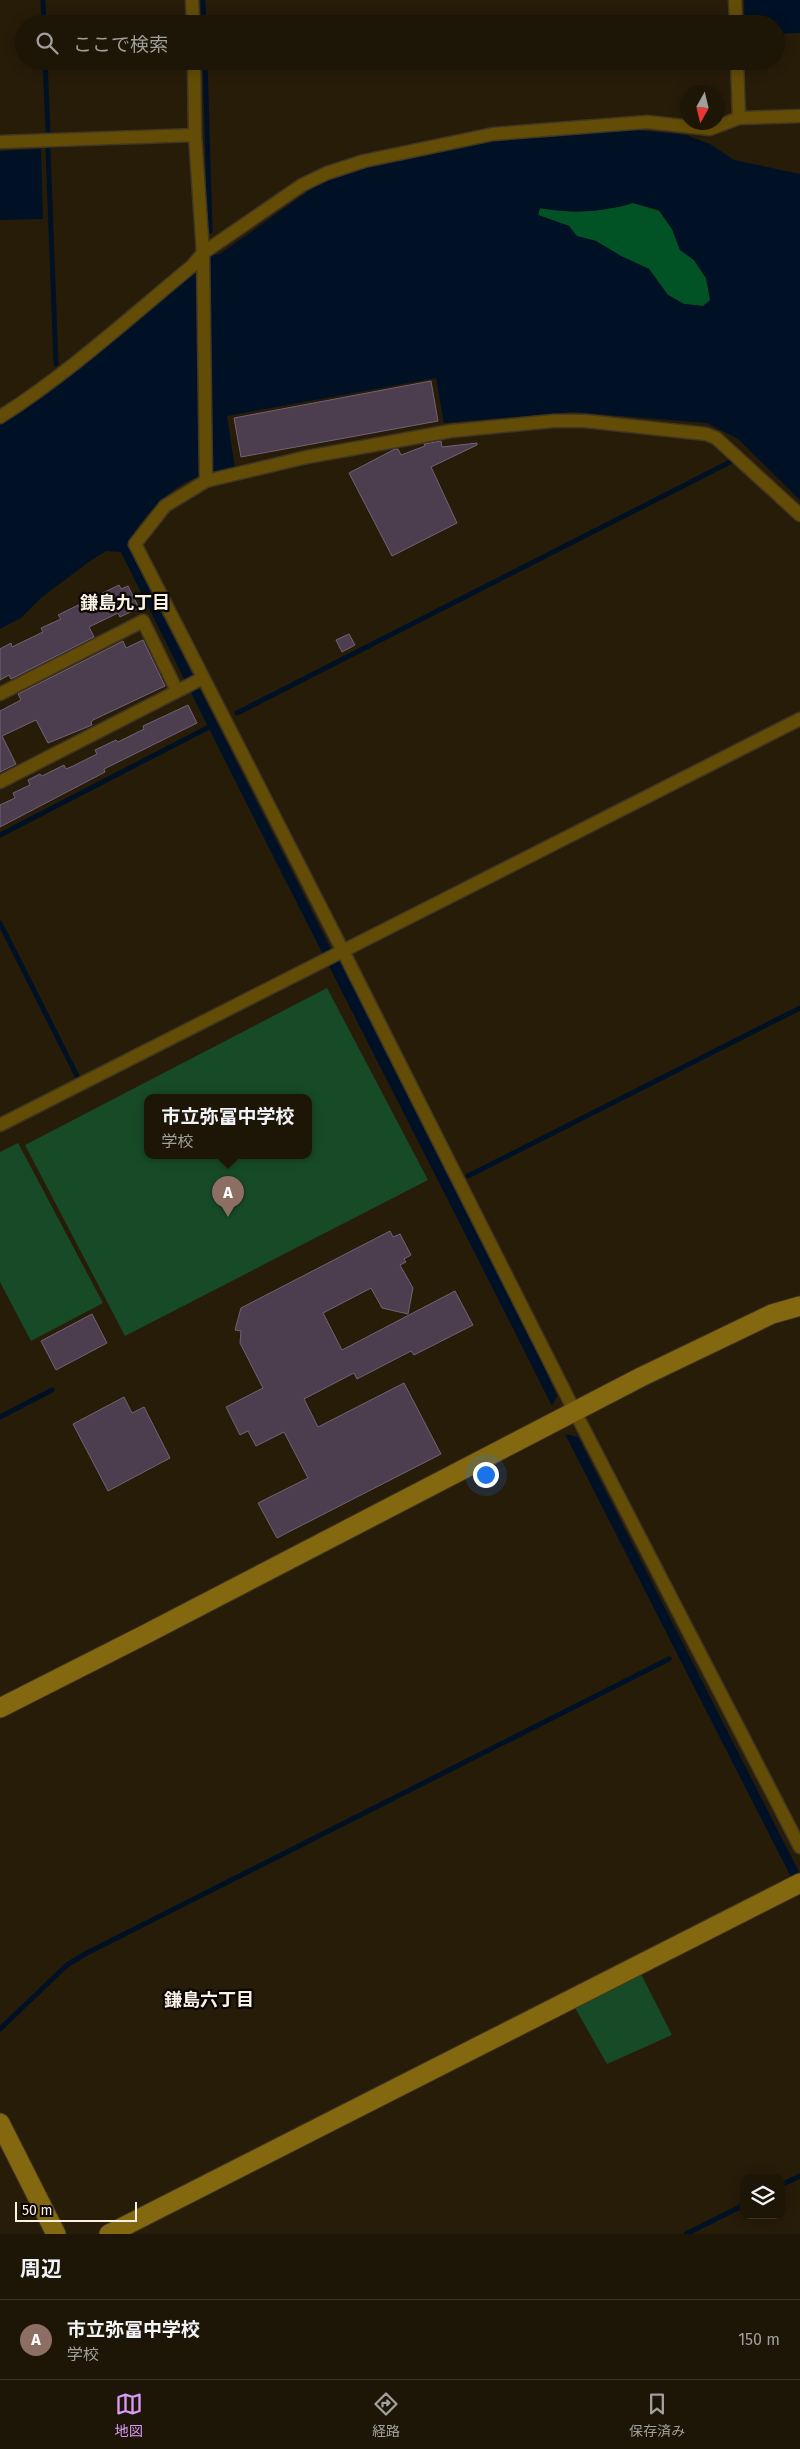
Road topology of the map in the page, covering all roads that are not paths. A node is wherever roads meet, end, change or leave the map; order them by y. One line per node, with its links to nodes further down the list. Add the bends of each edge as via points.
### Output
1 (192, 0): 3 (street)
2 (735, 0): 4 (street)
3 (193, 15)
4 (736, 15)
5 (194, 70): 9 (street)
6 (737, 70): 8 (street)
7 (800, 116): 8 (street)
8 (738, 118): 11 (street, via 710,129 647,122 493,134 364,161 302,185)
9 (195, 135): 10 (street); 11 (street)
10 (0, 142)
11 (202, 256): 12 (street, via 73,365); 13 (street)
12 (0, 417)
13 (206, 479): 14 (street, via 307,456 451,431 585,421 706,434 716,438); 15 (street, via 165,506 135,544)
14 (800, 515)
15 (203, 678): 16 (street); 20 (street)
16 (180, 690): 17 (street, via 143,621); 19 (street)
17 (0, 694)
18 (800, 719): 20 (street)
19 (0, 782)
20 (344, 951): 21 (street); 23 (street)
21 (0, 1125)
22 (800, 1306): 23 (street, via 772,1314)
23 (575, 1412): 24 (street); 25 (street)
24 (0, 1708)
25 (800, 1846)
26 (797, 1884): 29 (street)
27 (0, 2123): 28 (street)
28 (56, 2234)
29 (109, 2234)

